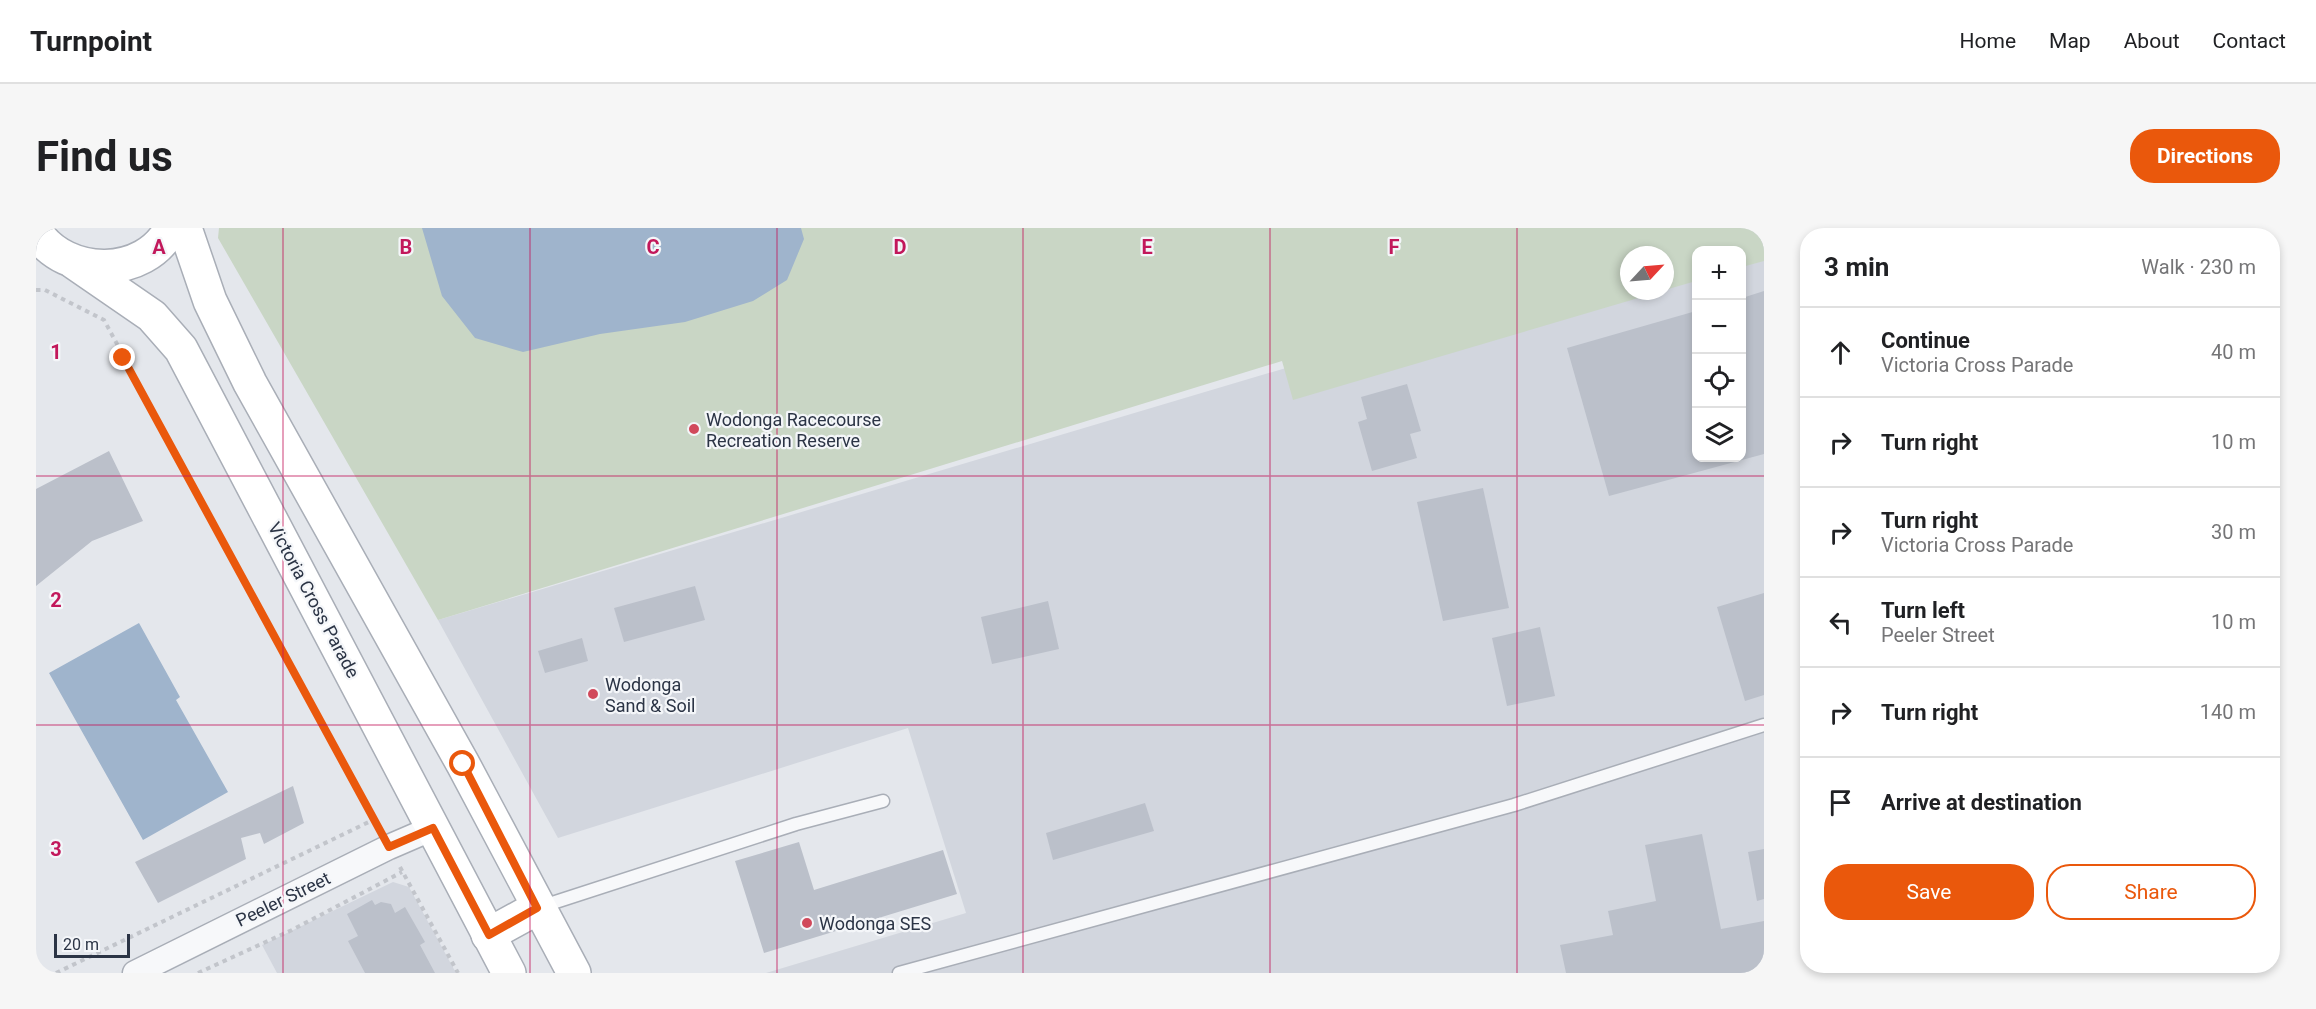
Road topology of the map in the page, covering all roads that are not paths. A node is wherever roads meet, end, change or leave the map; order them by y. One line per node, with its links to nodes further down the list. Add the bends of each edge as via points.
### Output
1 (171, 228): 3 (main road, via 148,253 124,264 98,267)
2 (186, 228): 7 (main road, via 210,301 250,383 463,764)
3 (51, 251): 6 (main road, Victoria Cross Parade, via 152,316 181,349)
4 (1764, 725): 12 (lane, via 1514,805)
5 (883, 801): 7 (lane, via 796,824)
6 (433, 828): 8 (main road, Victoria Cross Parade); 9 (street, Peeler Street)
7 (537, 908): 8 (main road); 11 (main road)
8 (489, 935): 10 (main road, Victoria Cross Parade)
9 (135, 973)
10 (509, 973)
11 (574, 973)
12 (898, 973)

